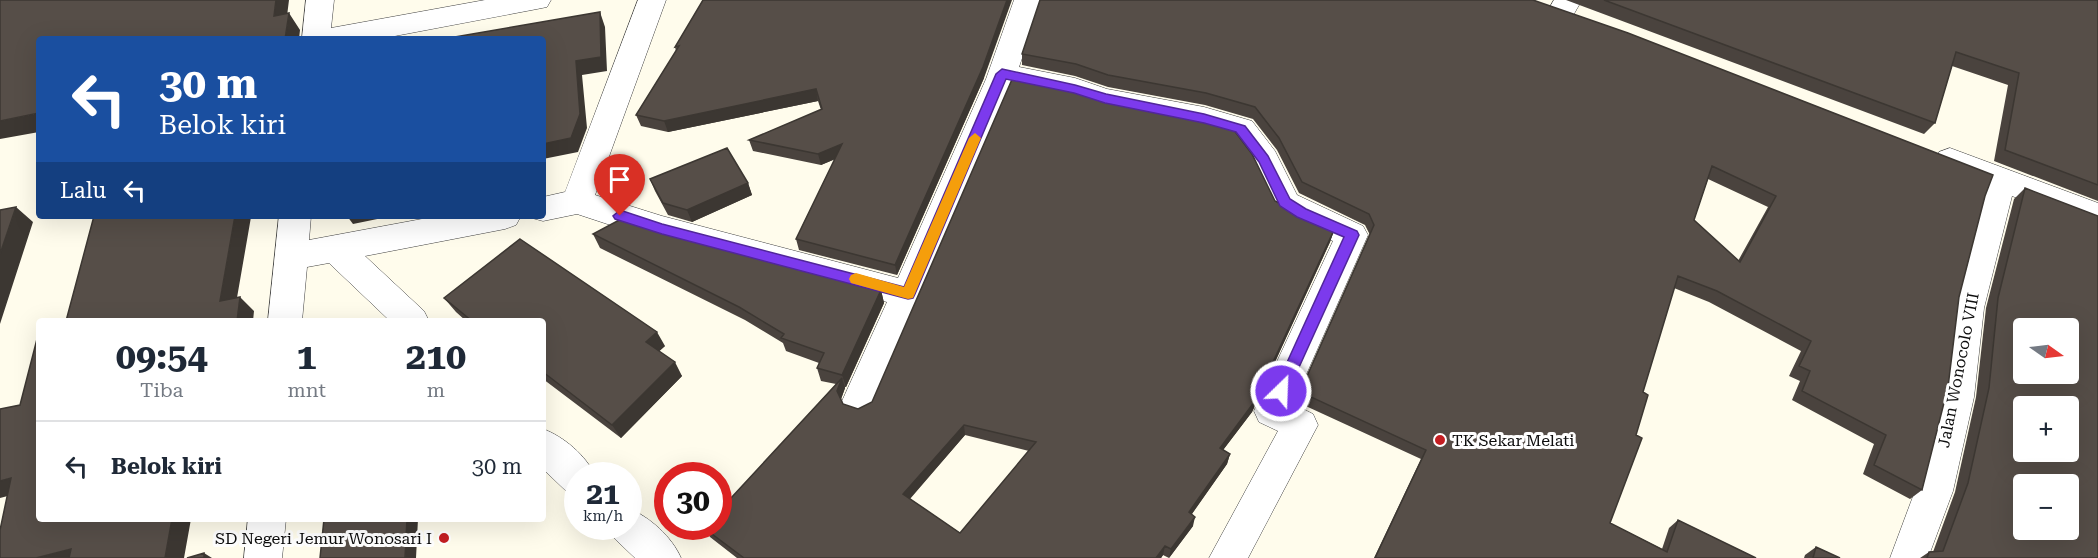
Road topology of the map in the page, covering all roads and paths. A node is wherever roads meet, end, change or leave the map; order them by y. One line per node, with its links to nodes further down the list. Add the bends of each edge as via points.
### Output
1 (320, 0): 7 (street)
2 (537, 0): 8 (street)
3 (652, 0): 12 (street)
4 (1028, 0): 9 (street)
5 (1557, 5): 6 (street)
6 (1592, 22)
7 (316, 36)
8 (342, 36)
9 (1002, 74): 19 (street); 29 (street, via 1241,129 1264,159 1285,203 1352,235 1272,411 1300,425)
10 (1926, 150): 11 (street)
11 (2002, 180): 14 (street); 30 (street, Jalan Wonocolo VIII, via 1967,308 1956,397 1934,491)
12 (577, 202): 13 (street); 19 (street, via 662,229)
13 (546, 208)
14 (2098, 216)
15 (295, 219): 18 (street)
16 (489, 219): 17 (street)
17 (335, 248): 18 (street); 21 (street)
18 (290, 257): 20 (street)
19 (908, 294): 22 (street)
20 (285, 318)
21 (409, 318)
22 (860, 400)
23 (546, 448): 24 (street)
24 (564, 465)
25 (267, 522): 27 (street)
26 (642, 539): 28 (street)
27 (263, 558)
28 (662, 558)
29 (1228, 558)
30 (1909, 558)

